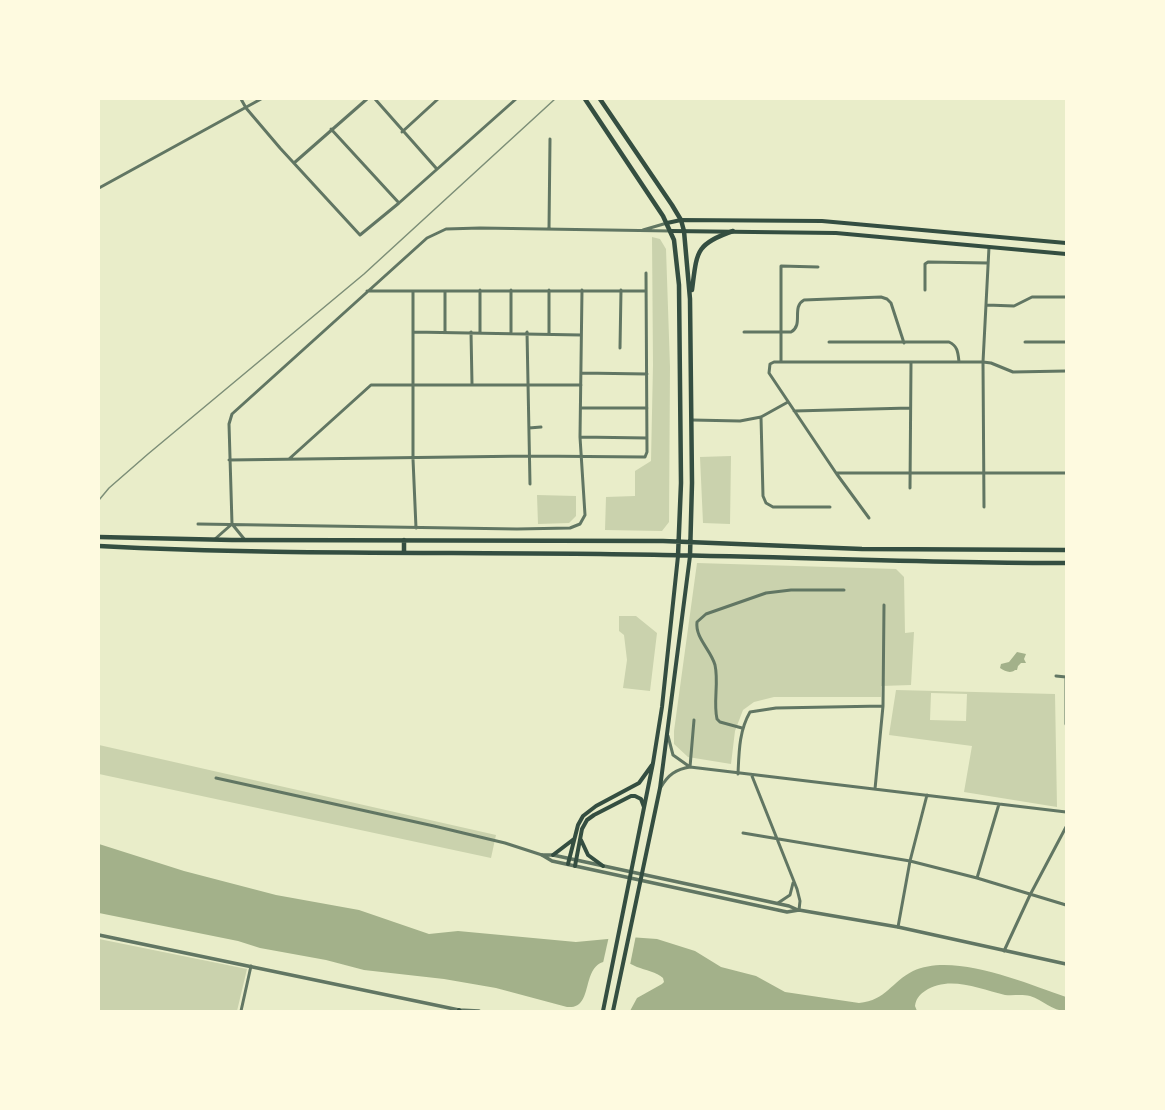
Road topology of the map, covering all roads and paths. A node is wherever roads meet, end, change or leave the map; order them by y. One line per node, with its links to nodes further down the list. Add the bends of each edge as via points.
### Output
1 (241, 99): 9 (street)
2 (261, 99): 9 (street)
3 (367, 99): 10 (street)
4 (375, 99): 11 (street)
5 (438, 99): 11 (street)
6 (516, 99): 14 (street)
7 (585, 99): 18 (main road)
8 (600, 99): 17 (main road)
9 (246, 108): 13 (street); 15 (street)
10 (331, 129): 13 (street); 16 (street)
11 (402, 132): 14 (street)
12 (550, 139): 19 (street)
13 (294, 163): 16 (street, via 360,235)
14 (436, 168): 16 (street)
15 (99, 188)
16 (399, 203)
17 (681, 220): 18 (main road); 22 (main road); 24 (main road, via 822,221)
18 (667, 223): 20 (street); 21 (main road)
19 (548, 229): 20 (street); 36 (street, via 446,229 427,238)
20 (640, 231): 21 (street)
21 (670, 231): 22 (main road); 101 (main road, via 674,240 679,285)
22 (684, 231): 23 (main road); 41 (main road)
23 (733, 231): 25 (main road, via 836,233); 41 (main road, via 709,240 700,251)
24 (1066, 243)
25 (989, 247): 26 (main road); 27 (street)
26 (1066, 254)
27 (988, 263): 35 (street, via 928,262 925,264); 42 (street)
28 (818, 268): 51 (street, via 781,266)
29 (646, 273): 39 (street)
30 (480, 290): 31 (street); 38 (street); 46 (street)
31 (511, 290): 32 (street); 47 (street)
32 (549, 290): 33 (street); 50 (street)
33 (582, 290): 34 (street); 52 (street)
34 (620, 290): 39 (street); 57 (street)
35 (925, 290)
36 (367, 291): 37 (street); 84 (street, via 232,414 228,424)
37 (413, 291): 38 (street); 43 (street)
38 (445, 291): 44 (street)
39 (646, 291): 64 (street)
40 (1066, 297): 42 (street, via 1032,297 1014,306)
41 (690, 299): 75 (main road)
42 (987, 305): 60 (street)
43 (413, 332): 44 (street); 68 (street)
44 (445, 332): 45 (street)
45 (471, 332): 46 (street); 65 (street)
46 (480, 332): 47 (street)
47 (511, 332): 48 (street)
48 (526, 332): 50 (street); 66 (street)
49 (744, 332): 51 (street)
50 (549, 333): 52 (street)
51 (780, 333): 56 (street, via 795,330 797,308 799,302 804,300 881,297 887,298 891,303); 58 (street)
52 (581, 335): 63 (street)
53 (829, 342): 56 (street)
54 (1025, 342): 55 (street)
55 (1066, 342)
56 (904, 343): 59 (street, via 949,342 957,349)
57 (620, 348)
58 (781, 362): 61 (street); 69 (street, via 770,364 769,373)
59 (959, 362): 60 (street); 61 (street)
60 (983, 362): 62 (street, via 997,364 1013,372); 87 (street)
61 (910, 363): 72 (street)
62 (1066, 371)
63 (581, 373): 64 (street); 67 (street)
64 (648, 374): 71 (street)
65 (472, 384): 66 (street); 68 (street)
66 (528, 384): 67 (street); 77 (street)
67 (581, 384): 70 (street)
68 (412, 385): 82 (street, via 371,384); 83 (street)
69 (788, 402): 73 (street); 74 (street)
70 (581, 408): 71 (street); 78 (street)
71 (647, 408): 79 (street)
72 (910, 408): 73 (street); 86 (street)
73 (794, 411): 85 (street)
74 (760, 417): 75 (street, via 740,421); 92 (street, via 763,496 766,503 773,507)
75 (692, 420): 102 (main road)
76 (541, 427): 77 (street)
77 (529, 428): 80 (street)
78 (580, 437): 79 (street); 81 (street)
79 (647, 438): 81 (street, via 645,457)
80 (530, 456): 81 (street); 83 (street); 89 (street)
81 (582, 457): 96 (street, via 585,515 580,524 570,528)
82 (289, 459): 83 (street); 84 (street)
83 (413, 459): 96 (street)
84 (229, 460): 95 (street)
85 (836, 473): 86 (street); 93 (street)
86 (910, 473): 87 (street); 90 (street)
87 (985, 473): 88 (street); 91 (street)
88 (1066, 474)
89 (530, 484)
90 (910, 488)
91 (984, 507)
92 (830, 508)
93 (869, 518)
94 (198, 524): 95 (street)
95 (232, 524): 96 (street); 98 (street); 99 (street)
96 (416, 528)
97 (99, 537): 98 (main road)
98 (215, 539): 99 (main road)
99 (244, 540): 100 (main road)
100 (404, 540): 101 (main road); 105 (main road)
101 (679, 542): 102 (main road); 106 (main road)
102 (691, 542): 104 (main road, via 877,549); 107 (main road)
103 (99, 546): 105 (main road)
104 (1066, 550)
105 (404, 553): 106 (main road)
106 (678, 556): 107 (main road); 118 (main road, via 662,707)
107 (690, 556): 108 (main road); 117 (main road)
108 (1066, 563)
109 (844, 590): 116 (street, via 791,590 766,593 700,617 697,622 698,633 716,670 717,719)
110 (884, 605): 113 (street)
111 (1056, 676): 112 (street)
112 (1066, 677): 115 (street)
113 (884, 706): 116 (street, via 763,709 750,712); 124 (street)
114 (694, 720): 119 (street)
115 (1066, 724)
116 (742, 728): 120 (street)
117 (668, 736): 119 (street, via 673,754); 123 (main road)
118 (653, 763): 127 (main road); 132 (main road, via 638,783 586,813 580,820)
119 (690, 767): 120 (street); 123 (street, via 675,771 666,778)
120 (738, 774): 121 (street)
121 (752, 776): 124 (street); 134 (street)
122 (216, 778): 136 (street, via 434,826)
123 (660, 788): 159 (main road)
124 (875, 788): 125 (street)
125 (927, 795): 126 (street); 140 (street)
126 (999, 804): 128 (street); 144 (street)
127 (645, 811): 133 (main road, via 641,799 631,796 591,816 584,826); 158 (main road)
128 (1066, 812)
129 (1066, 827): 131 (street)
130 (743, 833): 134 (street)
131 (1061, 836): 135 (street); 146 (street)
132 (574, 838): 137 (main road); 138 (main road)
133 (581, 838): 139 (main road); 143 (main road, via 588,854)
134 (777, 838): 140 (street); 145 (street)
135 (1066, 839)
136 (542, 855): 137 (street); 141 (street)
137 (553, 855): 138 (street)
138 (570, 858): 139 (street); 141 (main road)
139 (576, 860): 142 (main road); 143 (street)
140 (910, 861): 144 (street); 150 (street)
141 (568, 864): 142 (street)
142 (575, 866): 149 (street, via 787,912)
143 (603, 866): 147 (street)
144 (977, 878): 146 (street)
145 (794, 882): 147 (street, via 790,895); 149 (street, via 799,898)
146 (1030, 895): 148 (street); 152 (street)
147 (778, 903): 149 (street)
148 (1066, 905)
149 (799, 910): 150 (street)
150 (898, 927): 152 (street)
151 (99, 935): 154 (street)
152 (1004, 951): 153 (street)
153 (1066, 964)
154 (251, 966): 155 (street); 156 (street)
155 (240, 1011)
156 (460, 1011): 157 (street)
157 (479, 1011)
158 (603, 1011)
159 (613, 1011)

